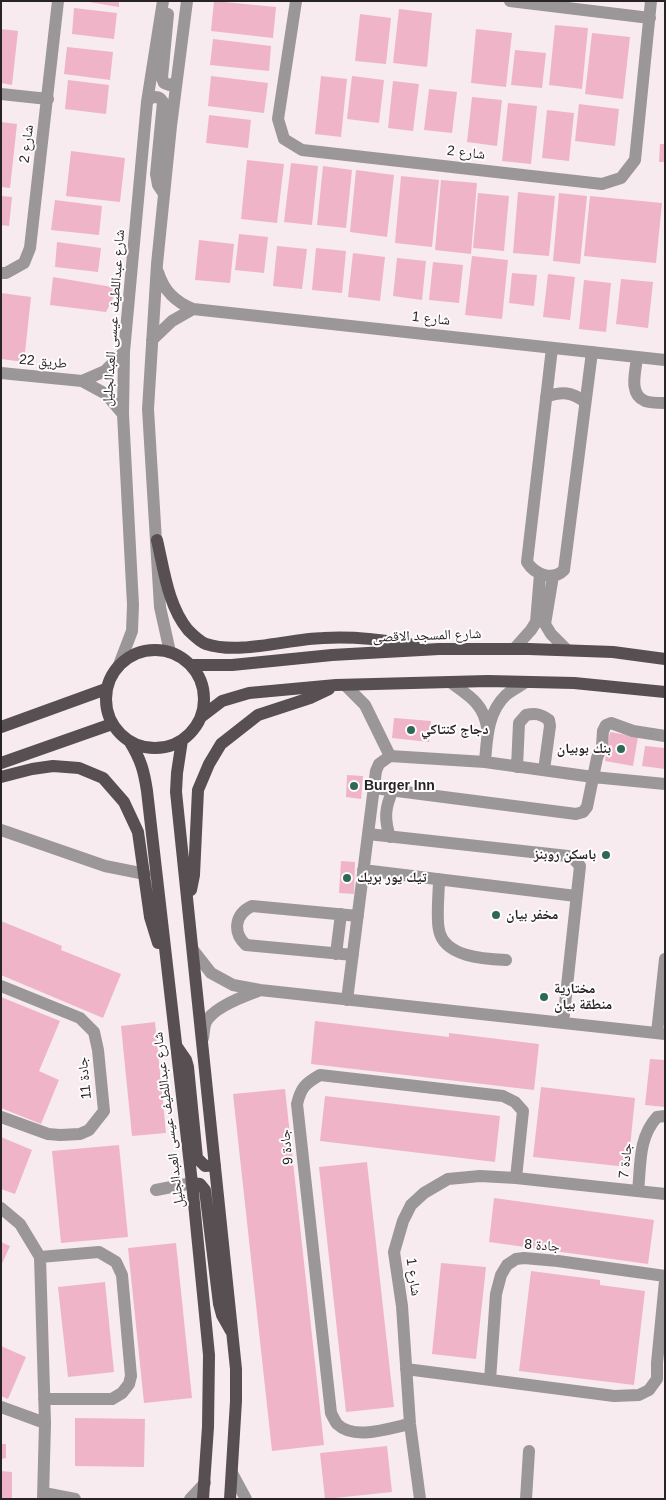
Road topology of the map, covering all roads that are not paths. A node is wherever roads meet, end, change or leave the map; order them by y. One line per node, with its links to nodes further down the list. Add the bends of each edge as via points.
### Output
1 (58, 1): 11 (street, شارع 2)
2 (163, 1): 12 (street, شارع عبداللطيف عيسى العبدالجليل)
3 (167, 1): 9 (street, via 168,25 162,78 169,85)
4 (187, 1): 9 (street)
5 (296, 1): 8 (street, شارع 2, via 278,119 284,139 302,150 602,184 620,178 635,160)
6 (510, 1): 8 (street)
7 (651, 1): 8 (street, شارع 2)
8 (650, 18)
9 (177, 79): 13 (street)
10 (1, 94): 11 (street)
11 (48, 99): 15 (street, شارع 2, via 30,248 24,263)
12 (147, 102): 13 (street, via 155,97 163,102 156,174); 19 (street, شارع عبداللطيف عيسى العبدالجليل)
13 (164, 194): 14 (street)
14 (157, 264): 16 (street, شارع 1, via 160,280 169,294); 17 (street)
15 (1, 273)
16 (194, 309): 17 (street, via 172,321); 18 (street, شارع 1)
17 (152, 340): 29 (street, via 148,409)
18 (552, 348): 20 (street, شارع 1); 25 (street)
19 (124, 352): 24 (street, طريق 22, via 105,371); 28 (street, شارع عبداللطيف عيسى العبدالجليل)
20 (592, 352): 21 (street, شارع 1); 26 (street)
21 (637, 357): 22 (street, شارع 1); 27 (street, via 634,389 637,395 644,400)
22 (665, 360)
23 (1, 374): 24 (street, طريق 22)
24 (82, 381): 28 (street, طريق 22, via 106,394)
25 (546, 397): 26 (street, via 568,392); 30 (street, via 528,562)
26 (586, 402): 31 (street, via 564,570)
27 (665, 403)
28 (123, 414): 37 (street, شارع عبداللطيف عيسى العبدالجليل, via 133,605 132,631)
29 (157, 540): 33 (main road, via 180,619 204,643 231,648 322,638 370,638); 35 (street, via 160,606)
30 (540, 574): 31 (street); 32 (street, via 536,622)
31 (553, 576): 34 (street, via 545,624)
32 (514, 649): 33 (main road, شارع المسجد الاقصى); 34 (main road, شارع المسجد الاقصى)
33 (439, 650): 38 (main road, شارع المسجد الاقصى, via 332,655 232,666)
34 (567, 650): 36 (main road, شارع المسجد الاقصى)
35 (170, 652): 37 (main road, via 142,651); 38 (main road)
36 (665, 659)
37 (118, 665): 42 (main road)
38 (191, 665): 44 (main road, via 204,690)
39 (450, 682): 40 (main road); 41 (main road); 47 (street, via 482,709)
40 (526, 682): 43 (main road); 47 (street, via 506,695)
41 (341, 685): 44 (main road, via 249,693 222,701); 51 (street, via 365,706); 68 (main road, via 258,714 221,744 198,790 194,874)
42 (106, 689): 45 (main road, via 107,713); 46 (main road)
43 (665, 692)
44 (201, 717): 49 (main road)
45 (112, 724): 50 (main road); 53 (main road)
46 (1, 727)
47 (488, 730): 52 (street)
48 (665, 736): 57 (street, via 633,731 611,723 606,725)
49 (182, 740): 50 (main road, via 166,748 148,748); 68 (main road, via 176,792)
50 (130, 742): 76 (main road, شارع عبداللطيف عيسى العبدالجليل, via 143,768 147,791)
51 (390, 756): 52 (street); 59 (street, via 379,764)
52 (485, 762): 54 (street)
53 (1, 763)
54 (517, 767): 55 (street); 55 (street, via 519,723 533,713 549,720)
55 (544, 770): 57 (street)
56 (1, 777): 65 (main road, via 53,766 79,768 103,778 124,802 138,832)
57 (594, 777): 58 (street); 60 (street, via 587,807 576,814)
58 (665, 784)
59 (374, 788): 60 (street); 62 (street)
60 (392, 790): 63 (street, via 386,812)
61 (1, 830): 65 (street, via 105,866)
62 (368, 834): 63 (street); 64 (street)
63 (390, 837): 67 (street, via 568,856 580,866)
64 (364, 870): 66 (street); 70 (street)
65 (144, 874): 76 (main road, via 150,917)
66 (439, 879): 67 (street); 75 (street, via 439,930 444,943 455,951 485,959)
67 (576, 896): 80 (street)
68 (188, 910): 71 (main road)
69 (341, 914): 70 (street); 72 (street); 72 (street, via 252,906 242,913 237,924 238,936 246,945)
70 (358, 916): 73 (street)
71 (193, 950): 78 (street, via 211,974 234,985); 82 (main road)
72 (336, 954): 73 (street)
73 (353, 955): 79 (street)
74 (665, 959): 81 (street)
75 (506, 960)
76 (167, 970): 83 (main road, شارع عبداللطيف عيسى العبدالجليل)
77 (1, 986): 85 (street, جادة 11, via 80,1018 94,1032 104,1111 89,1130 80,1134 48,1134)
78 (260, 990): 79 (street); 82 (street, via 224,1006 206,1021)
79 (347, 1000): 80 (street)
80 (563, 1022): 81 (street)
81 (661, 1033)
82 (202, 1041): 86 (main road)
83 (175, 1046): 86 (main road, via 188,1067 197,1158 205,1166); 88 (main road, شارع عبداللطيف عيسى العبدالجليل)
84 (665, 1116): 90 (street, جادة 7, via 657,1117 648,1126 643,1140)
85 (1, 1117)
86 (215, 1165): 96 (main road)
87 (516, 1178): 90 (street, شارع 1); 97 (street, شارع 1, via 480,1176 448,1179 411,1205 394,1252); 102 (street, جادة 9, via 523,1111 503,1096 320,1075 300,1091 297,1104 331,1414 345,1429 357,1433)
88 (192, 1183): 89 (street); 96 (main road, via 200,1184 205,1190 219,1304); 105 (main road, شارع عبداللطيف عيسى العبدالجليل, via 209,1355)
89 (156, 1190)
90 (638, 1191): 91 (street, شارع 1)
91 (665, 1194)
92 (1, 1208): 93 (street, via 20,1224)
93 (40, 1257): 99 (street); 99 (street, via 99,1252 116,1262 122,1275 131,1376 122,1393 112,1399)
94 (665, 1276): 98 (street, جادة 8, via 543,1259 516,1259 501,1275 496,1294)
95 (665, 1281): 98 (street, via 657,1379 649,1390 639,1395 614,1396)
96 (234, 1336): 104 (main road, via 236,1401)
97 (406, 1369): 98 (street); 102 (street, شارع 1)
98 (490, 1380)
99 (44, 1399): 101 (street)
100 (1, 1407): 101 (street)
101 (45, 1423): 106 (street)
102 (410, 1424): 112 (street, شارع 1)
103 (530, 1451): 113 (street)
104 (232, 1473): 110 (main road); 111 (street)
105 (205, 1483): 108 (street); 109 (main road, شارع عبداللطيف عيسى العبدالجليل)
106 (43, 1496): 107 (street)
107 (75, 1499)
108 (190, 1499)
109 (203, 1499)
110 (230, 1499)
111 (246, 1499)
112 (420, 1499)
113 (526, 1499)

